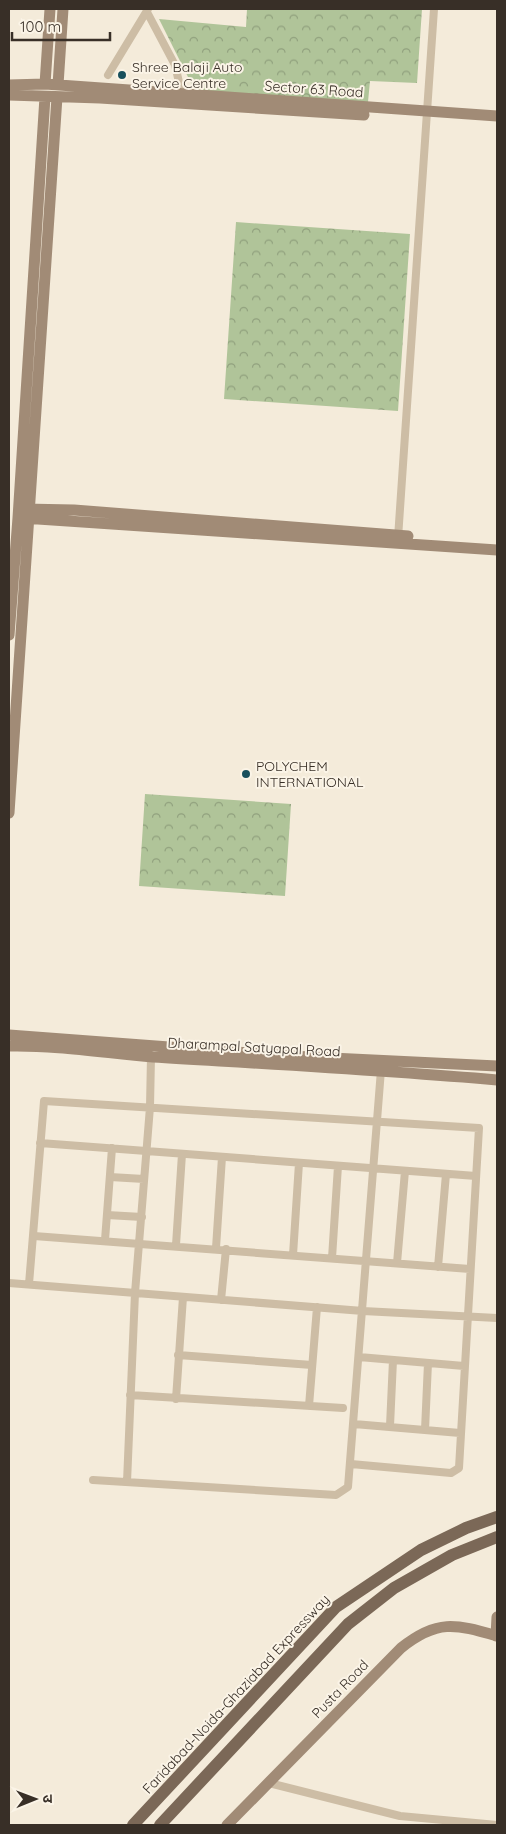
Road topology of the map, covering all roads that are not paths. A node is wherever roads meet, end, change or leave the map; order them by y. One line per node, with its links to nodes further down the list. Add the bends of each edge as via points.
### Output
1 (50, 9): 6 (street)
2 (63, 9): 8 (street)
3 (434, 9): 13 (street)
4 (147, 10): 5 (street); 10 (street, via 175,65)
5 (108, 75)
6 (45, 84): 7 (street, Sector 63 Road); 8 (street, Sector 63 Road)
7 (9, 85)
8 (58, 85): 10 (street, Sector 63 Road)
9 (9, 95): 11 (street, Sector 63 Road)
10 (182, 95): 13 (street, Sector 63 Road)
11 (44, 97): 12 (street, Sector 63 Road); 16 (street)
12 (57, 97): 13 (street, Sector 63 Road); 16 (street)
13 (426, 115): 14 (street, Sector 63 Road); 15 (street, Sector 63 Road); 17 (street)
14 (497, 116)
15 (497, 123)
16 (24, 514): 17 (street, via 142,515); 20 (street); 21 (street)
17 (398, 540): 18 (street); 19 (street)
18 (497, 542)
19 (497, 550)
20 (9, 635)
21 (9, 813)
22 (9, 1035): 25 (street, Dharampal Satyapal Road, via 290,1056)
23 (9, 1046): 24 (street, Dharampal Satyapal Road)
24 (151, 1056): 26 (street, Dharampal Satyapal Road); 28 (street)
25 (497, 1066)
26 (381, 1070): 27 (street, Dharampal Satyapal Road); 29 (street)
27 (497, 1080)
28 (150, 1108): 29 (street); 30 (street, via 44,1101); 32 (street)
29 (376, 1122): 37 (street); 40 (street, via 479,1128)
30 (40, 1143): 31 (street); 45 (street)
31 (112, 1148): 32 (street); 41 (street)
32 (146, 1151): 33 (street); 42 (street)
33 (182, 1154): 34 (street); 48 (street)
34 (222, 1157): 35 (street); 49 (street)
35 (299, 1163): 36 (street); 51 (street)
36 (338, 1166): 37 (street); 52 (street)
37 (372, 1168): 38 (street); 53 (street)
38 (405, 1171): 39 (street); 54 (street)
39 (446, 1174): 40 (street); 55 (street)
40 (476, 1176): 56 (street)
41 (110, 1177): 42 (street); 43 (street)
42 (144, 1179): 44 (street)
43 (107, 1215): 44 (street); 46 (street)
44 (142, 1217): 47 (street)
45 (34, 1236): 46 (street); 58 (street)
46 (105, 1240): 47 (street)
47 (140, 1242): 48 (street); 59 (street)
48 (176, 1245): 49 (street)
49 (216, 1248): 50 (street)
50 (226, 1249): 51 (street); 61 (street)
51 (293, 1255): 52 (street)
52 (332, 1258): 53 (street)
53 (366, 1261): 54 (street); 63 (street)
54 (397, 1263): 55 (street)
55 (438, 1267): 56 (street)
56 (470, 1269): 64 (street)
57 (9, 1283): 58 (street)
58 (29, 1284): 59 (street)
59 (135, 1293): 60 (street); 72 (street)
60 (183, 1297): 61 (street); 66 (street)
61 (221, 1300): 62 (street)
62 (317, 1307): 63 (street); 70 (street)
63 (363, 1311): 64 (street); 67 (street)
64 (467, 1316): 65 (street); 71 (street)
65 (497, 1318)
66 (178, 1355): 70 (street); 73 (street)
67 (359, 1357): 68 (street); 76 (street)
68 (393, 1360): 69 (street); 77 (street)
69 (428, 1363): 71 (street); 78 (street)
70 (312, 1365): 74 (street)
71 (464, 1366): 79 (street)
72 (130, 1395): 73 (street); 82 (street)
73 (176, 1399): 74 (street)
74 (309, 1406): 75 (street)
75 (343, 1408)
76 (354, 1424): 77 (street); 80 (street)
77 (390, 1426): 78 (street)
78 (425, 1430): 79 (street)
79 (460, 1433): 80 (street, via 459,1468 454,1472)
80 (351, 1464): 82 (street, via 348,1487 336,1495)
81 (93, 1480): 82 (street)
82 (127, 1482)
83 (497, 1517): 89 (main road, Faridabad-Noida-Ghaziabad Expressway, via 421,1550 336,1607)
84 (497, 1537): 90 (main road, via 452,1555 394,1588 348,1624)
85 (497, 1616): 86 (street)
86 (497, 1636): 87 (street, Pusta Road, via 450,1625 416,1636)
87 (269, 1782): 88 (street, via 400,1816); 91 (street, Pusta Road)
88 (497, 1824)
89 (133, 1825)
90 (160, 1825)
91 (227, 1825)

